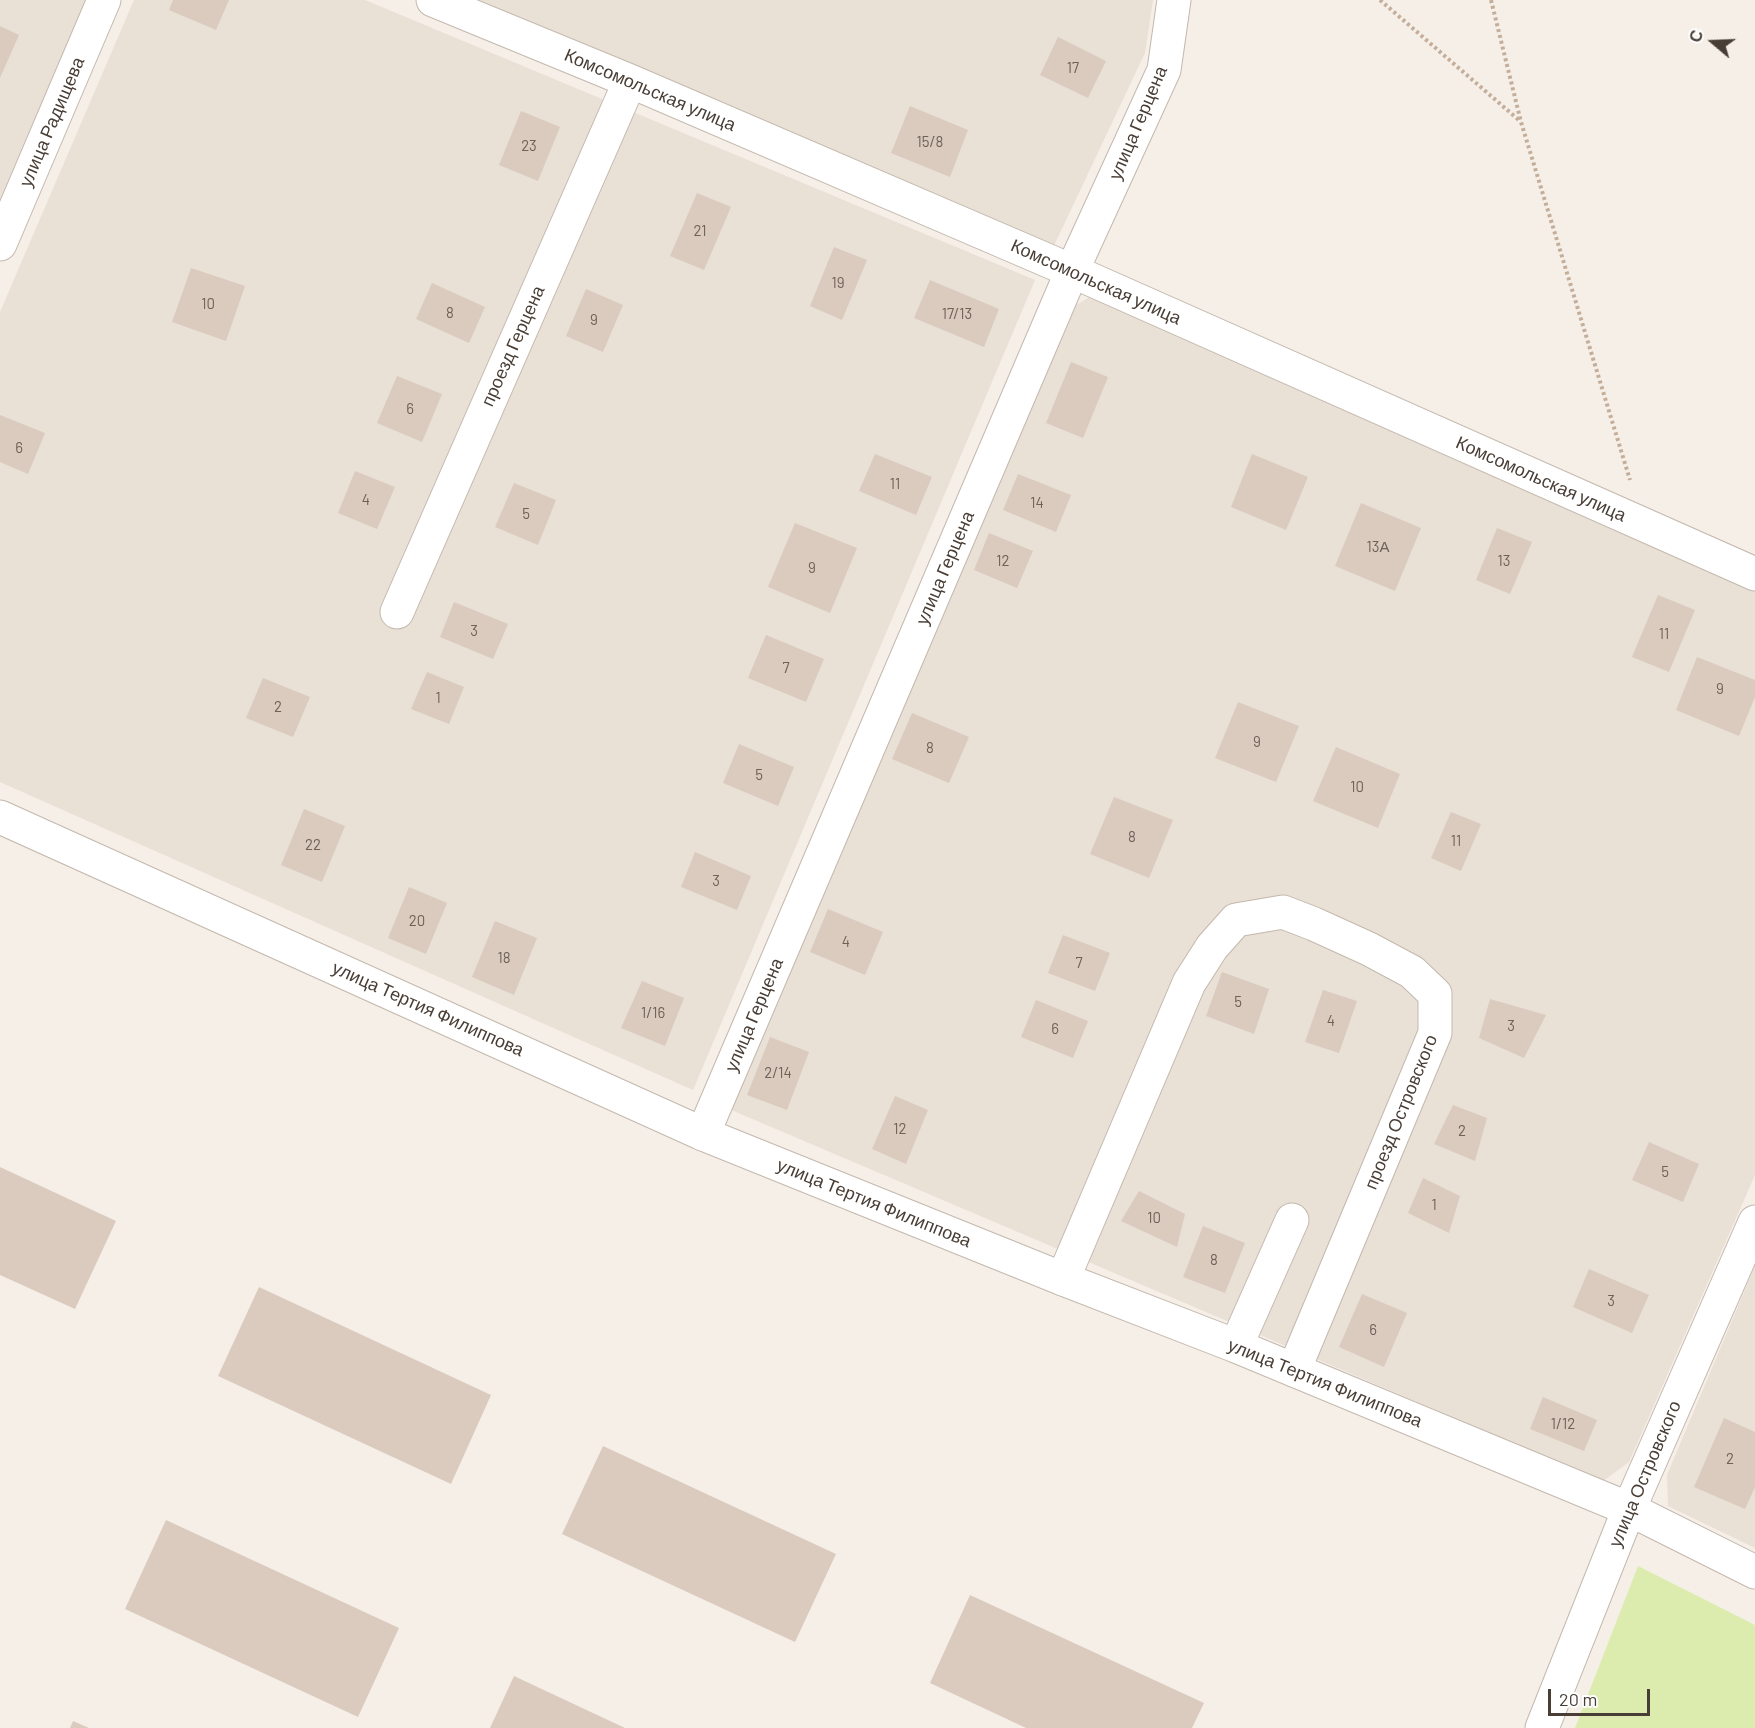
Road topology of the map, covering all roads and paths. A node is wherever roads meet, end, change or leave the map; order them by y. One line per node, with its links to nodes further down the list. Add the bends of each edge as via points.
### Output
1 (104, 0): 8 (street, улица Радищева)
2 (433, 0): 6 (street, Комсомольская улица)
3 (1174, 0): 9 (street, улица Герцена, via 1164,70)
4 (1380, 0): 7 (path)
5 (1491, 0): 7 (path)
6 (630, 81): 9 (street, Комсомольская улица); 12 (street, проезд Герцена)
7 (1521, 122): 10 (path)
8 (0, 244)
9 (1072, 271): 10 (street, Комсомольская улица); 14 (street, улица Герцена)
10 (1643, 524): 11 (street, Комсомольская улица)
11 (1755, 574)
12 (396, 612)
13 (0, 817): 14 (street, улица Тертия Филиппова)
14 (703, 1134): 17 (street, улица Тертия Филиппова)
15 (1292, 1220): 18 (street)
16 (1755, 1222): 20 (street, улица Островского)
17 (1063, 1279): 18 (street, улица Тертия Филиппова); 19 (street, проезд Островского, via 1189,983 1212,947 1236,920 1283,912 1314,924 1412,972 1435,994 1436,1033)
18 (1236, 1346): 19 (street, улица Тертия Филиппова)
19 (1294, 1370): 20 (street, улица Тертия Филиппова)
20 (1629, 1509): 21 (street, улица Тертия Филиппова); 22 (street, улица Островского)
21 (1755, 1572)
22 (1542, 1728)

